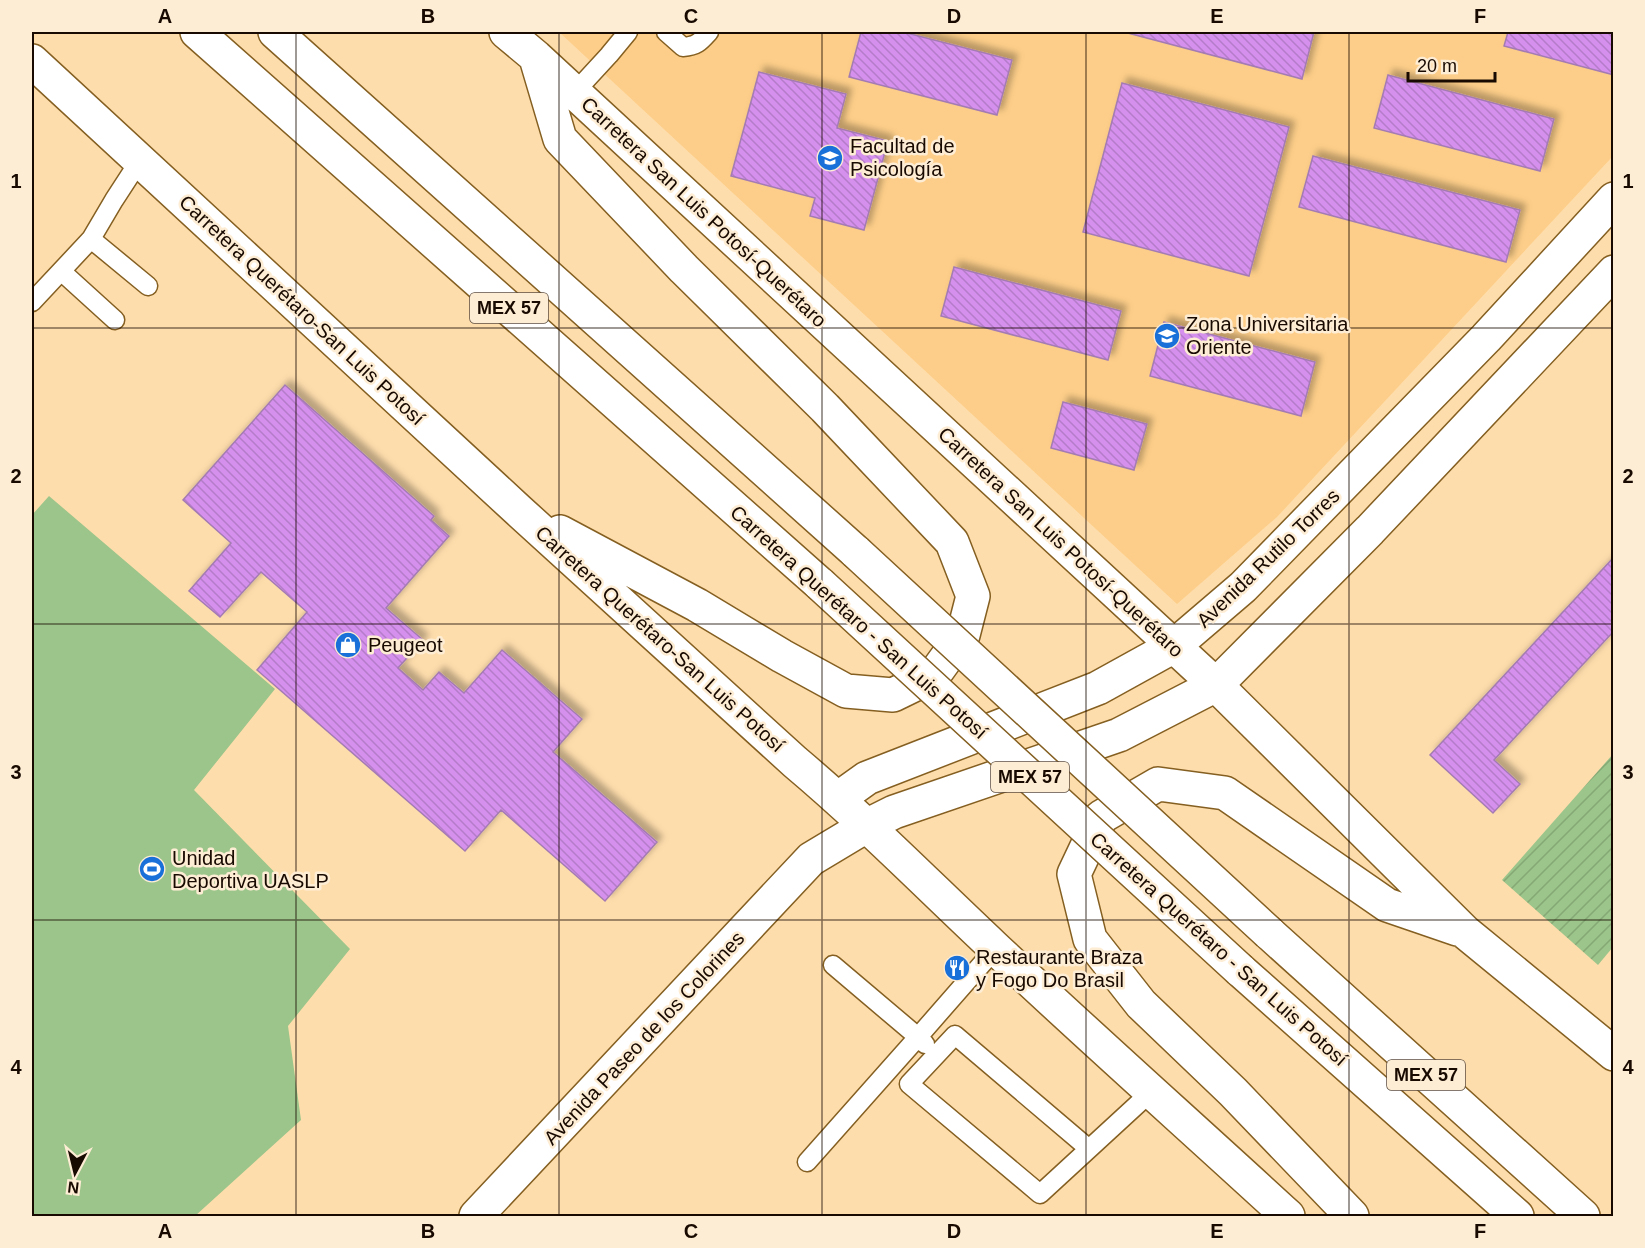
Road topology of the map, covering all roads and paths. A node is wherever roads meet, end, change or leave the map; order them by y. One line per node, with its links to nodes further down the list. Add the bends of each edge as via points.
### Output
1 (197, 32): 33 (main road, Carretera Querétaro - San Luis Potosí / MEX 57, bridge, via 820,585)
2 (275, 32): 38 (main road, MEX 57, bridge, via 856,552)
3 (506, 32): 7 (main road, Carretera San Luis Potosí-Querétaro)
4 (628, 32): 9 (lane)
5 (666, 32): 6 (lane, via 683,47 693,46)
6 (709, 32)
7 (536, 57): 9 (main road, Carretera San Luis Potosí-Querétaro); 18 (main road, via 560,139 952,542 973,596 963,635 934,675 893,695 846,691 697,605)
8 (32, 61): 10 (main road, Carretera Querétaro-San Luis Potosí)
9 (574, 93): 19 (main road, Carretera San Luis Potosí-Querétaro)
10 (140, 160): 12 (lane); 18 (main road, Carretera Querétaro-San Luis Potosí)
11 (1614, 199): 19 (main road, Avenida Rutilo Torres, via 1486,338 1243,587)
12 (91, 239): 13 (lane); 15 (lane)
13 (61, 271): 16 (lane); 17 (lane)
14 (1614, 272): 20 (main road, via 1370,530)
15 (148, 286)
16 (32, 302)
17 (115, 320)
18 (518, 510): 21 (main road, Carretera Querétaro-San Luis Potosí)
19 (1174, 646): 20 (main road, Carretera San Luis Potosí-Querétaro); 21 (main road, Avenida Rutilo Torres, via 1098,688 867,778)
20 (1216, 685): 22 (main road, via 1119,735 894,812); 24 (main road, Carretera San Luis Potosí-Querétaro)
21 (838, 798): 22 (main road, Carretera Querétaro-San Luis Potosí); 23 (main road, Avenida Paseo de los Colorines)
22 (866, 826): 23 (main road, Avenida Paseo de los Colorines); 25 (main road, Carretera Querétaro-San Luis Potosí)
23 (811, 859): 34 (main road, Avenida Paseo de los Colorines)
24 (1465, 932): 29 (main road, Carretera San Luis Potosí-Querétaro); 36 (main road, via 1388,905 1225,793 1158,784 1101,817 1074,874 1090,939 1141,1004 1233,1092)
25 (996, 948): 27 (lane); 30 (main road, Carretera Querétaro-San Luis Potosí)
26 (833, 965): 27 (lane)
27 (918, 1037): 28 (lane); 32 (lane)
28 (937, 1054): 31 (lane, via 956,1035); 31 (lane, via 909,1084 1040,1194)
29 (1614, 1054)
30 (1152, 1091): 31 (lane); 35 (main road, Carretera Querétaro-San Luis Potosí)
31 (1088, 1148)
32 (807, 1162)
33 (1500, 1205): 37 (main road, Carretera Querétaro - San Luis Potosí / MEX 57)
34 (476, 1216)
35 (1288, 1216)
36 (1352, 1216)
37 (1517, 1216)
38 (1583, 1216)

